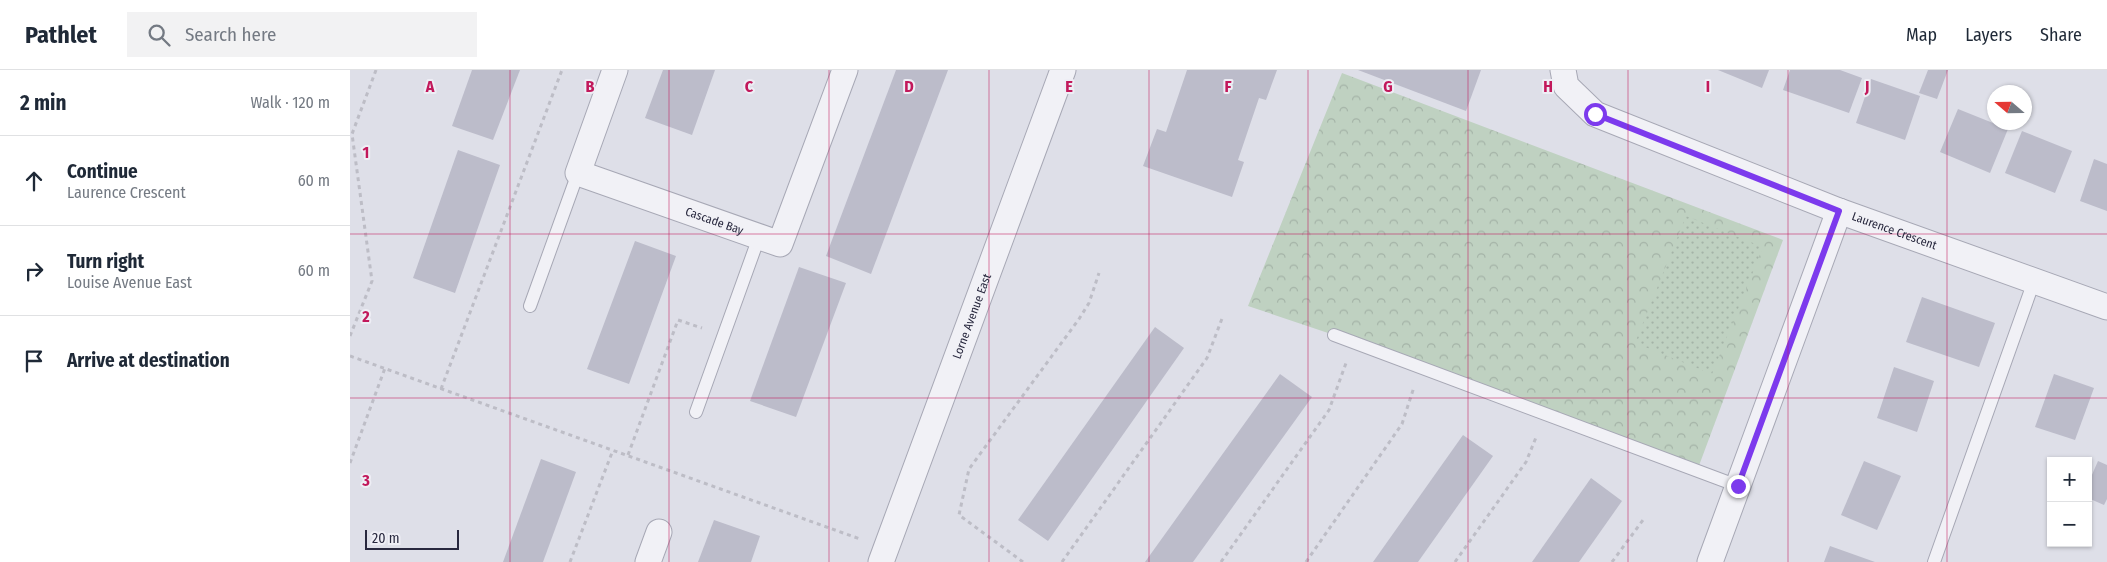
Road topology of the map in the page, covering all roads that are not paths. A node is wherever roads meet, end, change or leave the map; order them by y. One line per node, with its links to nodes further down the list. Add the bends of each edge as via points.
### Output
1 (615, 70): 5 (street)
2 (845, 70): 7 (street, Cascade Bay, via 780,244)
3 (1063, 70): 15 (street, Lorne Avenue East)
4 (1563, 70): 6 (street, Laurence Crescent, via 1566,86 1595,114)
5 (578, 173): 7 (street, Cascade Bay); 9 (lane)
6 (1839, 211): 8 (street, Laurence Crescent); 13 (street)
7 (759, 237): 12 (lane)
8 (2034, 281): 10 (street, Laurence Crescent); 18 (lane)
9 (530, 306)
10 (2107, 307)
11 (1334, 335): 13 (lane)
12 (696, 412)
13 (1738, 486): 17 (street)
14 (659, 532): 16 (street)
15 (884, 555)
16 (648, 562)
17 (1710, 562)
18 (1934, 562)

